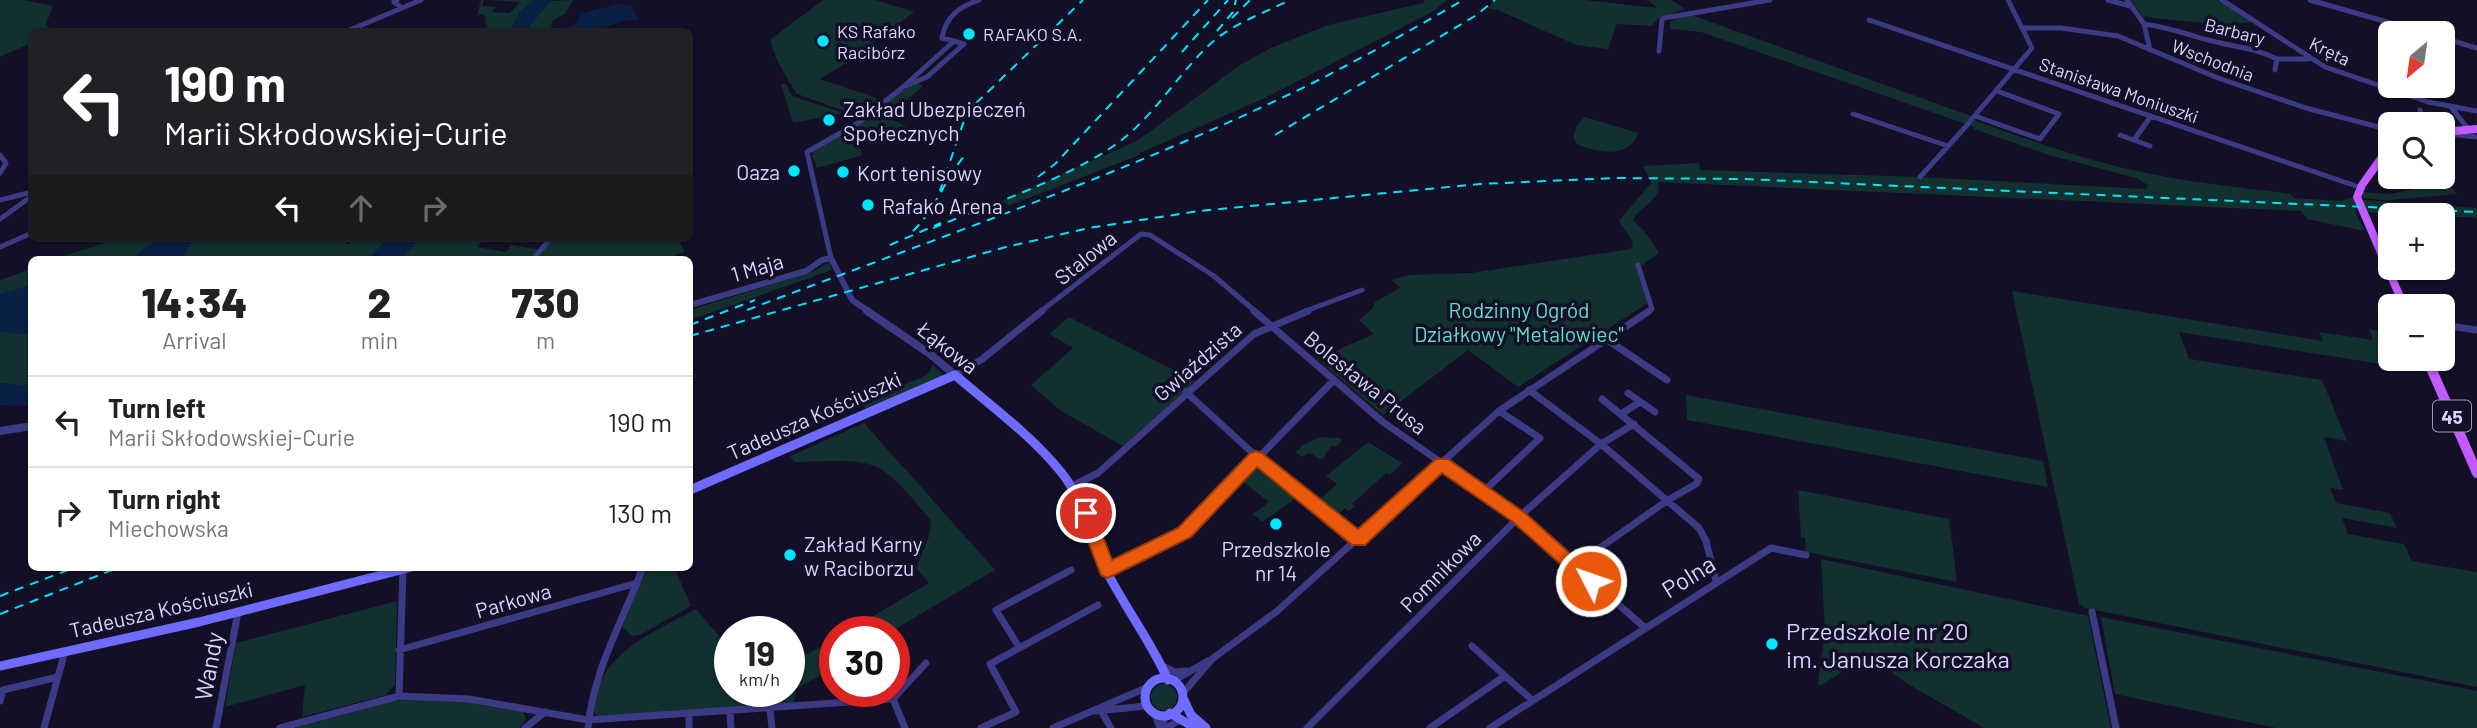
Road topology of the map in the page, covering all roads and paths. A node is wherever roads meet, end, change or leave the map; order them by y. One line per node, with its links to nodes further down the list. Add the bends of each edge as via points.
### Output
1 (397, 0): 12 (street, via 394,2)
2 (421, 0): 12 (street)
3 (979, 0): 18 (street, via 948,18 942,38)
4 (1770, 0): 22 (street, via 1694,10 1667,19 1660,31)
5 (2008, 0): 16 (street)
6 (2108, 0): 11 (street)
7 (2127, 0): 11 (street)
8 (2222, 0): 24 (street, Kręta)
9 (2310, 0): 10 (street)
10 (2323, 2): 14 (street)
11 (2130, 6): 15 (street)
12 (402, 8): 17 (street)
13 (1869, 20): 25 (street, Stanisława Moniuszki)
14 (2386, 21)
15 (2144, 24): 21 (street); 23 (street, Barbary, via 2255,48)
16 (2024, 27): 21 (street, Wschodnia, via 2097,32); 25 (street, via 2032,48)
17 (354, 28)
18 (954, 41): 27 (street, Łąkowa); 27 (street, Łąkowa, via 964,44 927,77)
19 (2455, 42): 20 (street)
20 (2477, 48)
21 (2150, 50): 34 (street, Wschodnia, via 2306,108)
22 (1659, 51)
23 (2277, 59): 24 (street, Barbary); 26 (street, Barbary)
24 (2310, 59): 29 (street, Kręta)
25 (2016, 70): 28 (street); 32 (street, Stanisława Moniuszki)
26 (2275, 70)
27 (916, 78): 56 (street, Łąkowa, via 858,123 807,152)
28 (1997, 92): 33 (street); 33 (street, via 2060,114 2040,139)
29 (2449, 106): 30 (street, Kręta); 35 (street)
30 (2477, 111)
31 (1853, 114): 41 (street)
32 (2151, 116): 40 (street); 47 (street, Stanisława Moniuszki)
33 (1972, 120): 41 (street)
34 (2378, 127)
35 (2473, 130): 36 (main road)
36 (2455, 132)
37 (2455, 134): 39 (street)
38 (2120, 135): 40 (street)
39 (2477, 137)
40 (2134, 140): 42 (street)
41 (1948, 146): 46 (street)
42 (2150, 146)
43 (0, 155): 45 (street, via 6,163)
44 (2378, 165): 47 (main road)
45 (0, 173)
46 (1920, 177)
47 (2359, 187): 59 (main road, via 2361,212)
48 (28, 195): 50 (street)
49 (28, 197): 51 (street)
50 (0, 200)
51 (0, 219)
52 (28, 235): 54 (street)
53 (548, 242): 55 (street)
54 (0, 247)
55 (536, 256)
56 (831, 258): 60 (street, 1 Maja, via 806,271); 66 (street, Łąkowa, via 852,300)
57 (1638, 265): 64 (street, via 1652,309)
58 (1362, 290): 61 (street, Gwiaździsta)
59 (2399, 294)
60 (693, 304)
61 (1270, 325): 66 (street, Stalowa, via 1214,276 1156,238 1141,234 974,365); 68 (street, Bolesława Prusa); 70 (street, Gwiaździsta)
62 (2455, 327): 63 (street)
63 (2477, 330)
64 (1606, 339): 67 (street); 69 (street)
65 (2432, 371): 83 (main road, 45)
66 (955, 375): 84 (main road, Łąkowa, via 1050,459); 85 (main road, Tadeusza Kościuszki)
67 (1667, 380)
68 (1333, 381): 81 (street); 82 (street, Bolesława Prusa)
69 (1529, 390): 74 (street); 80 (street)
70 (1186, 392): 81 (street); 84 (street, Gwiaździsta, via 1098,472)
71 (1628, 393): 73 (street)
72 (1602, 399): 76 (street)
73 (1640, 402): 75 (street); 76 (street)
74 (1499, 411): 82 (street); 86 (street, via 1540,438)
75 (1655, 412)
76 (1621, 414): 77 (street)
77 (1634, 424): 80 (street, Pomnikowa); 87 (street, via 1699,477 1696,484)
78 (28, 427): 79 (street)
79 (0, 431)
80 (1601, 444): 87 (street); 88 (street, Pomnikowa)
81 (1256, 457): 89 (street); 93 (street, via 1185,533)
82 (1442, 464): 86 (street, Bolesława Prusa); 89 (street)
83 (2477, 473)
84 (1072, 486): 93 (main road, Łąkowa)
85 (693, 489)
86 (1484, 491): 88 (street, Bolesława Prusa)
87 (1668, 500): 91 (street); 97 (street, via 1703,532)
88 (1519, 517): 91 (street, Bolesława Prusa); 145 (street, Pomnikowa)
89 (1359, 540): 107 (street)
90 (1806, 555): 97 (street, Polna, via 1771,548)
91 (1574, 566): 102 (street, Bolesława Prusa)
92 (1071, 570): 104 (street, via 996,610)
93 (1107, 570): 109 (main road, Łąkowa)
94 (396, 571): 100 (main road, Tadeusza Kościuszki)
95 (408, 571): 105 (street)
96 (642, 571): 98 (street)
97 (1716, 581): 102 (street, Polna)
98 (637, 583): 105 (street, Parkowa); 130 (street, via 599,673)
99 (1098, 605): 104 (street)
100 (238, 612): 106 (main road, Tadeusza Kościuszki); 132 (street, Wandy)
101 (2092, 612): 148 (street)
102 (1644, 627): 119 (street, Polna)
103 (1472, 646): 112 (street)
104 (1019, 647): 139 (street, via 990,664 1016,712)
105 (399, 650): 117 (street)
106 (65, 651): 110 (main road, Tadeusza Kościuszki); 113 (street)
107 (1213, 659): 111 (street); 118 (street)
108 (926, 663): 114 (street)
109 (1161, 663): 111 (street, via 1181,673); 115 (main road, Łąkowa); 116 (main road)
110 (0, 666)
111 (1196, 667): 115 (street, via 1179,680)
112 (1505, 676): 119 (street); 146 (street)
113 (58, 677): 120 (street, via 3,690); 131 (street)
114 (910, 680)
115 (1170, 680): 116 (main road); 118 (main road)
116 (1152, 684): 124 (street); 125 (main road, via 1144,696)
117 (399, 696): 126 (street, via 469,699); 133 (street)
118 (1184, 696): 129 (main road); 144 (main road, via 1191,715)
119 (1532, 700): 147 (street, Polna)
120 (0, 701)
121 (819, 705): 123 (street)
122 (896, 707): 138 (street)
123 (770, 709): 127 (street); 137 (street)
124 (1100, 709): 125 (street); 140 (street); 141 (street)
125 (1150, 709): 129 (main road); 142 (street)
126 (545, 712): 130 (street); 134 (street)
127 (730, 712): 128 (street); 136 (street)
128 (689, 715): 130 (street); 135 (street)
129 (1172, 716): 142 (street); 142 (street); 143 (main road)
130 (588, 724)
131 (44, 728)
132 (216, 728)
133 (280, 728)
134 (525, 728)
135 (689, 728)
136 (731, 728)
137 (772, 728)
138 (905, 728)
139 (981, 728)
140 (1053, 728)
141 (1111, 728)
142 (1163, 728)
143 (1195, 728)
144 (1206, 728)
145 (1307, 728)
146 (1430, 728)
147 (1490, 728)
148 (2116, 728)

